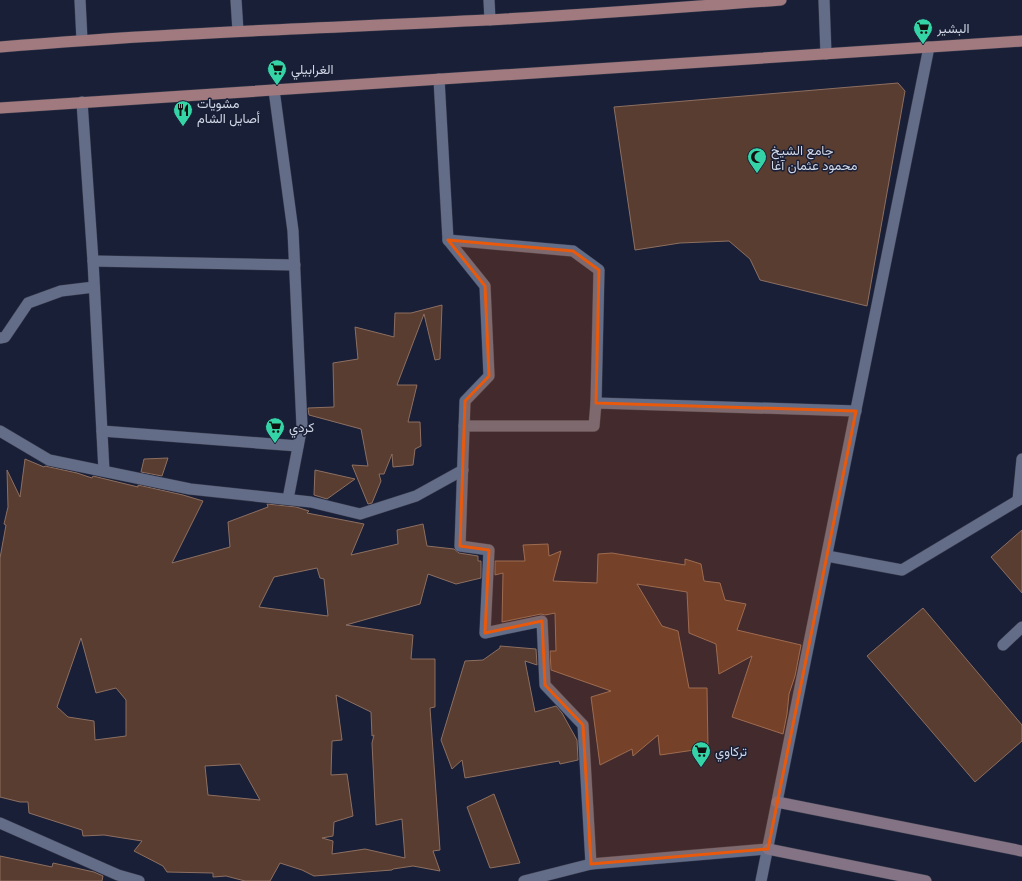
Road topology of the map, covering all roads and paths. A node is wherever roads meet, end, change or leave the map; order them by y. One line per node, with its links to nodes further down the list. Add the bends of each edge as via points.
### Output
1 (80, 0): 9 (street)
2 (236, 0): 8 (street)
3 (489, 0): 7 (street)
4 (781, 0): 6 (main road)
5 (824, 0): 13 (street)
6 (733, 2): 7 (main road)
7 (490, 20): 8 (main road)
8 (238, 31): 9 (main road)
9 (82, 40): 11 (main road)
10 (1022, 41): 12 (main road)
11 (0, 47)
12 (930, 47): 13 (main road); 24 (street)
13 (826, 54): 14 (main road)
14 (439, 79): 15 (main road); 18 (street)
15 (274, 90): 16 (main road); 20 (street, via 293,231)
16 (82, 102): 17 (main road); 19 (street)
17 (0, 108)
18 (448, 240): 23 (street, via 573,251 599,270); 25 (street, via 485,286 489,376 465,401)
19 (93, 261): 20 (street); 21 (street)
20 (295, 265): 28 (street, via 302,426)
21 (94, 286): 22 (street, via 61,291 28,303 5,337); 27 (street)
22 (0, 338)
23 (596, 403): 24 (street); 25 (street, via 594,426)
24 (856, 411): 34 (street)
25 (464, 426): 30 (street)
26 (0, 431): 31 (street, via 49,460)
27 (102, 431): 28 (street); 31 (street)
28 (298, 446): 32 (street)
29 (1022, 459): 33 (street)
30 (463, 470): 32 (street, via 416,496 360,514); 41 (street, via 460,546 489,550 485,633 542,621 544,685 583,725)
31 (104, 472): 32 (street, via 190,489)
32 (288, 499)
33 (1020, 499): 34 (street, via 902,570)
34 (827, 556): 37 (street)
35 (1022, 627): 36 (street)
36 (1003, 645)
37 (777, 802): 39 (street); 40 (main road)
38 (0, 823): 42 (street, via 118,875)
39 (768, 849): 41 (street); 44 (street); 45 (main road)
40 (1022, 851)
41 (591, 864): 43 (street)
42 (139, 881)
43 (524, 881)
44 (761, 881)
45 (926, 881)

